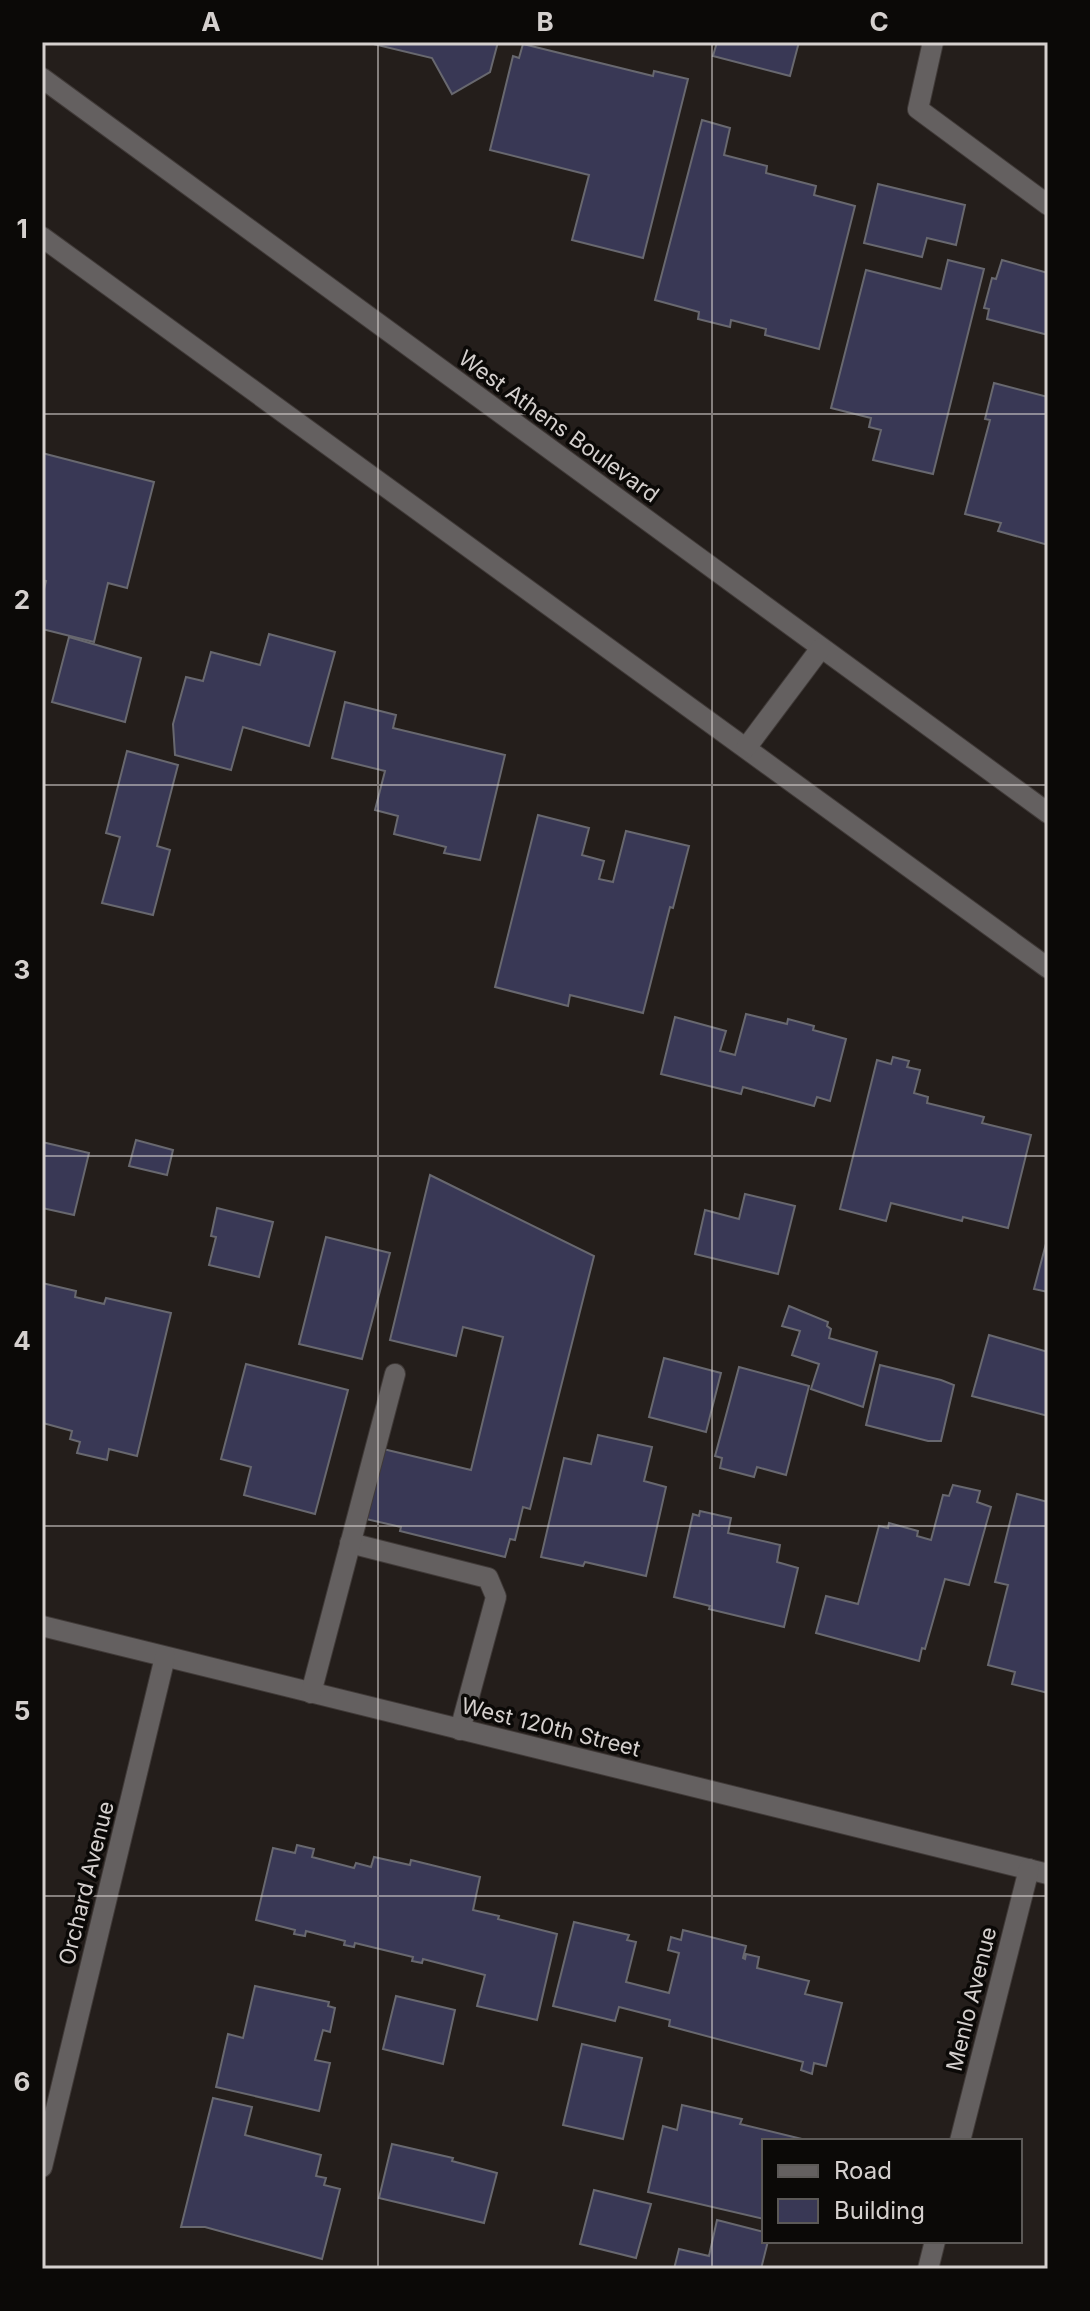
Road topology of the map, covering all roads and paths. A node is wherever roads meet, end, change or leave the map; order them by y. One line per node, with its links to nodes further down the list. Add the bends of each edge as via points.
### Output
1 (933, 42): 3 (street, via 918,109)
2 (42, 78): 5 (street, West Athens Boulevard)
3 (1048, 205)
4 (42, 237): 6 (street)
5 (821, 648): 6 (street); 7 (street, West Athens Boulevard)
6 (746, 748): 8 (street)
7 (1048, 813)
8 (1048, 968)
9 (395, 1374): 10 (street)
10 (350, 1543): 13 (street); 14 (street, via 488,1578 496,1597)
11 (42, 1626): 12 (street, West 120th Street)
12 (165, 1657): 13 (street, West 120th Street); 17 (street, Orchard Avenue)
13 (311, 1693): 14 (street, West 120th Street)
14 (460, 1730): 15 (street, West 120th Street)
15 (1038, 1872): 16 (street, Menlo Avenue)
16 (961, 2139)
17 (42, 2167)
18 (934, 2243): 19 (street)
19 (928, 2269)

